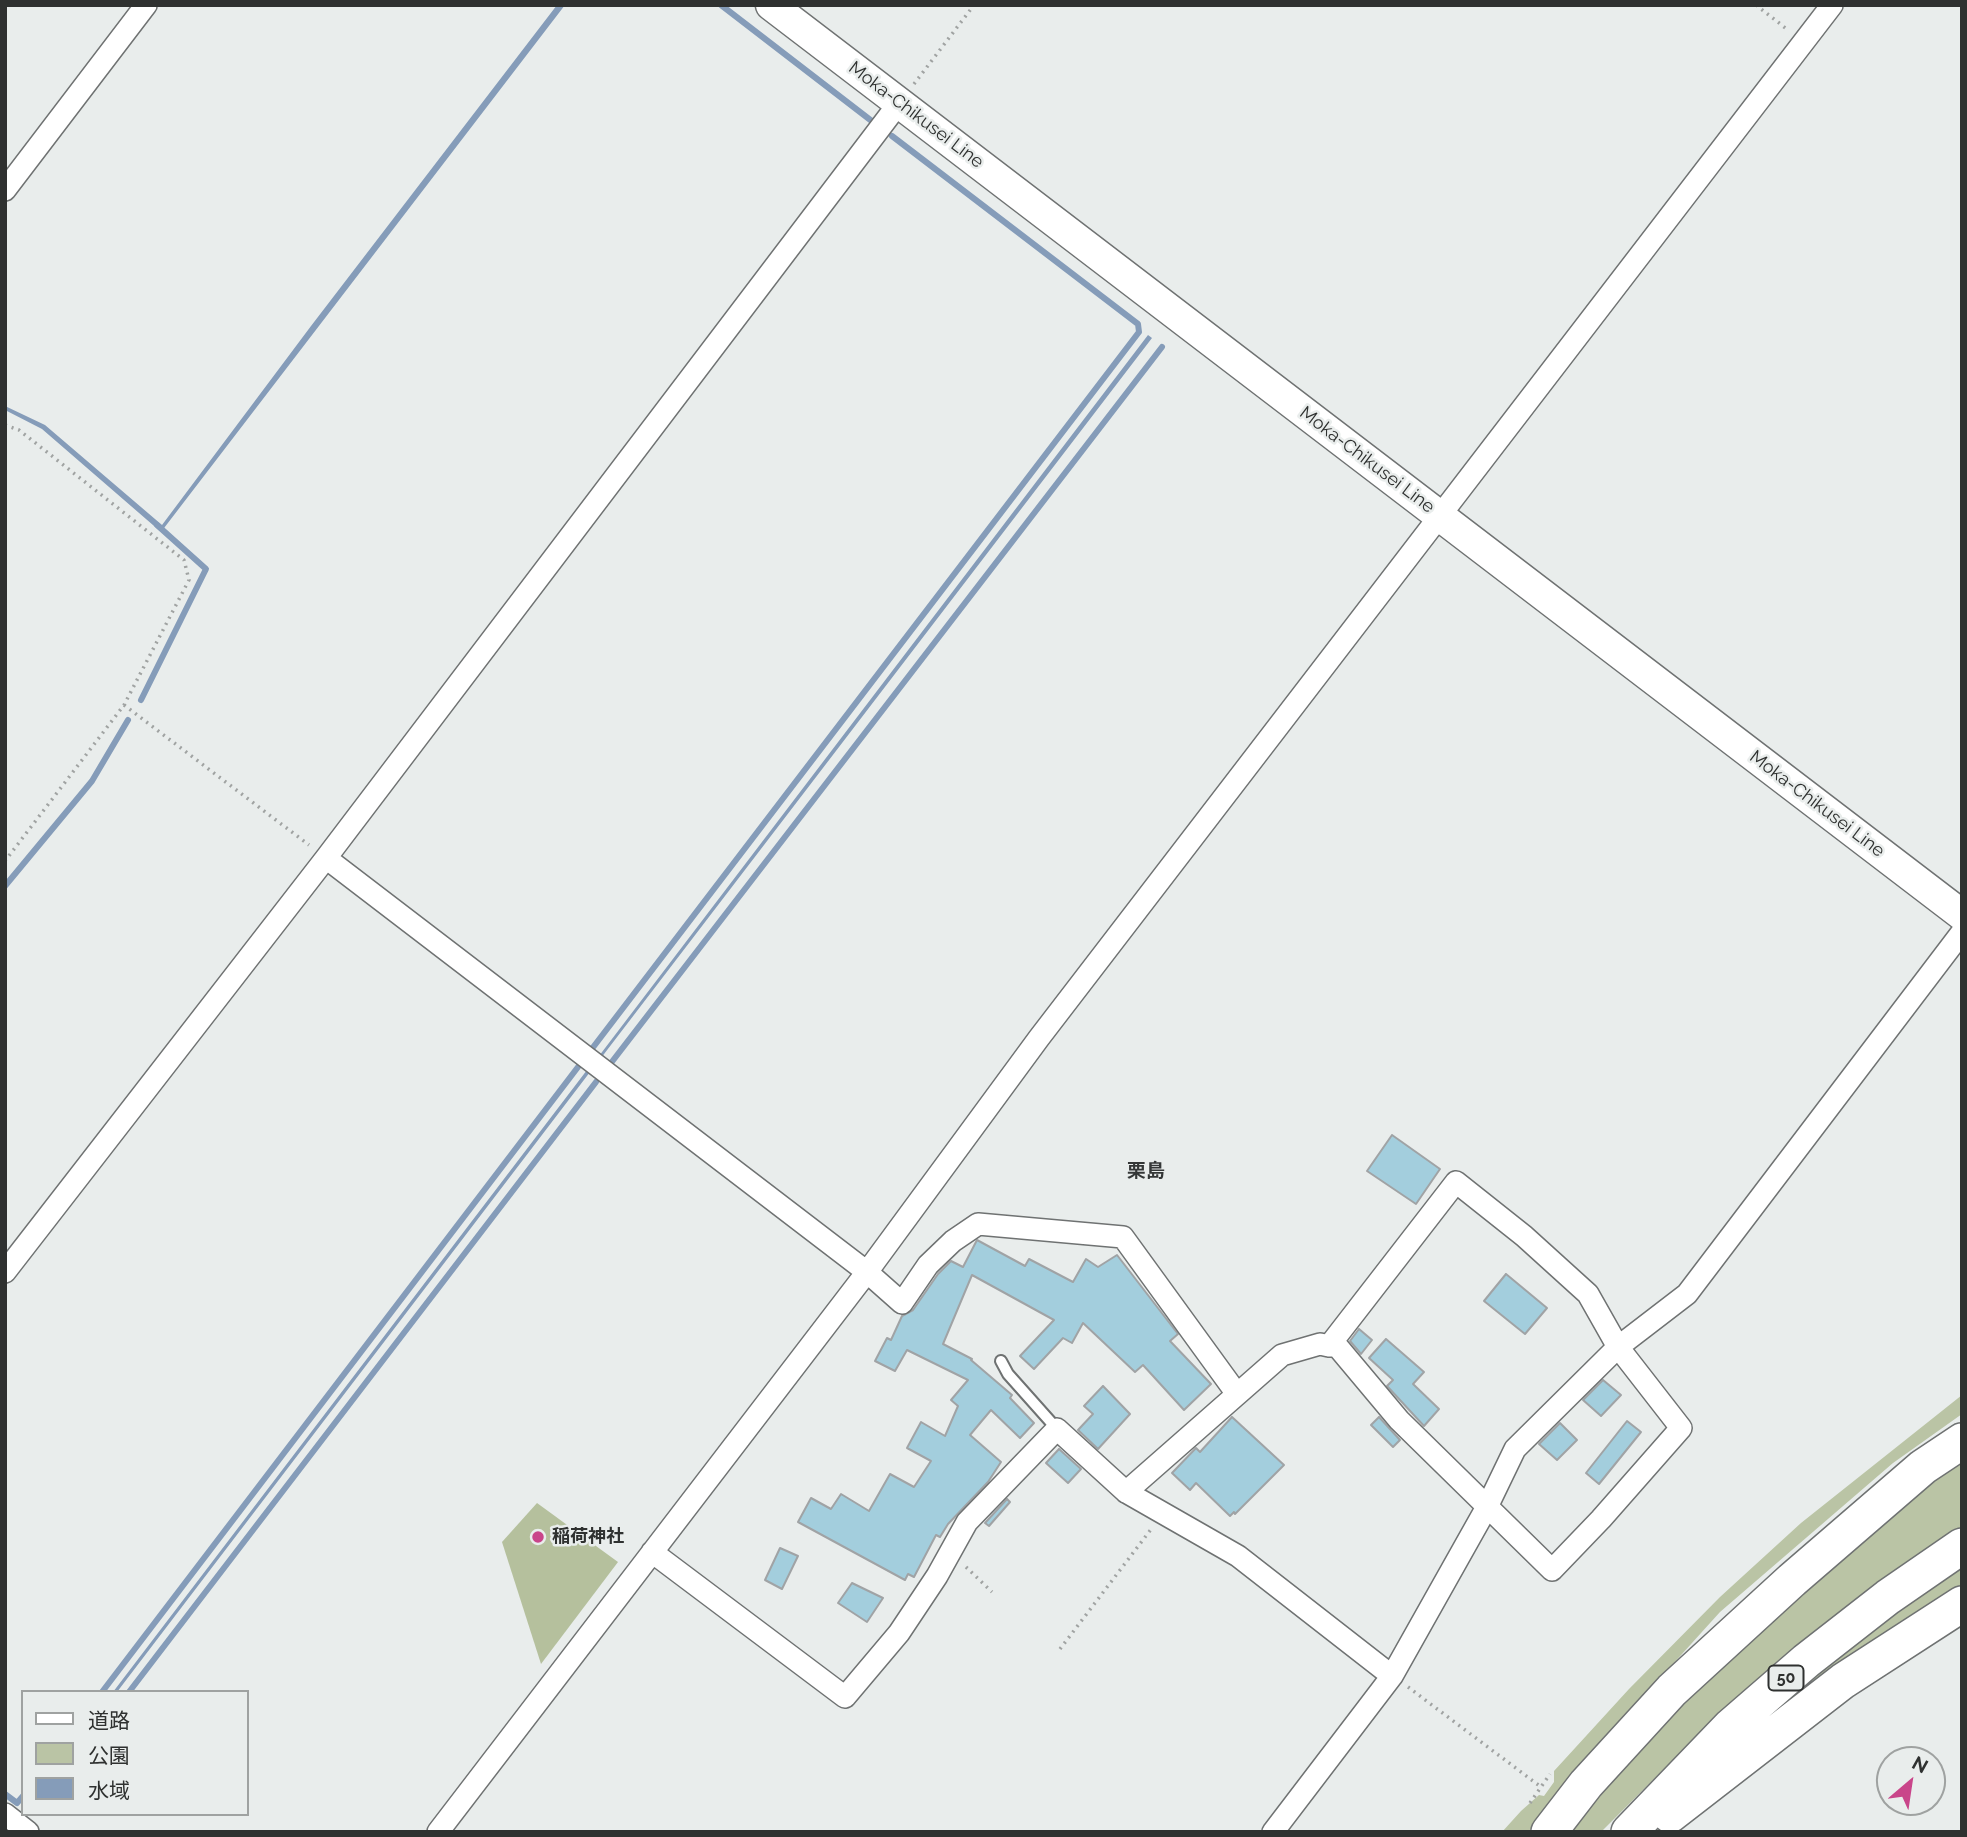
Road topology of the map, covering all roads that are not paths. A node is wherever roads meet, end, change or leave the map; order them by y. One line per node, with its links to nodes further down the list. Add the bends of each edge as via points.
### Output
1 (146, 5): 5 (street)
2 (771, 5): 4 (main road, Moka-Chikusei Line)
3 (1832, 5): 6 (street)
4 (900, 103): 6 (main road, Moka-Chikusei Line); 7 (street)
5 (5, 190)
6 (1441, 516): 8 (main road, Moka-Chikusei Line); 11 (street, via 1047,1027)
7 (326, 858): 10 (street); 11 (street)
8 (1962, 915)
9 (1962, 932): 13 (street, via 1687,1294)
10 (5, 1272)
11 (867, 1272): 15 (street, via 902,1303 928,1265 978,1224 1123,1237); 21 (street)
12 (1329, 1346): 13 (street, via 1456,1182 1588,1294); 15 (street, via 1282,1355); 19 (street, via 1337,1346 1399,1420)
13 (1618, 1347): 19 (street, via 1515,1449); 19 (street, via 1681,1428 1552,1570)
14 (1001, 1361): 16 (lane)
15 (1237, 1394): 18 (street)
16 (1057, 1429): 18 (street); 21 (street, via 968,1522 899,1633 845,1697)
17 (1962, 1441): 28 (highway, via 1923,1467 1672,1690)
18 (1126, 1492): 23 (street, via 1238,1556)
19 (1487, 1507): 23 (street)
20 (1962, 1546): 29 (highway, 50, via 1806,1661 1731,1726)
21 (652, 1552): 26 (street)
22 (1962, 1604): 30 (highway, via 1843,1681)
23 (1392, 1676): 27 (street)
24 (5, 1814): 25 (street)
25 (28, 1832)
26 (439, 1832)
27 (1273, 1832)
28 (1549, 1832)
29 (1629, 1832)
30 (1649, 1832)

